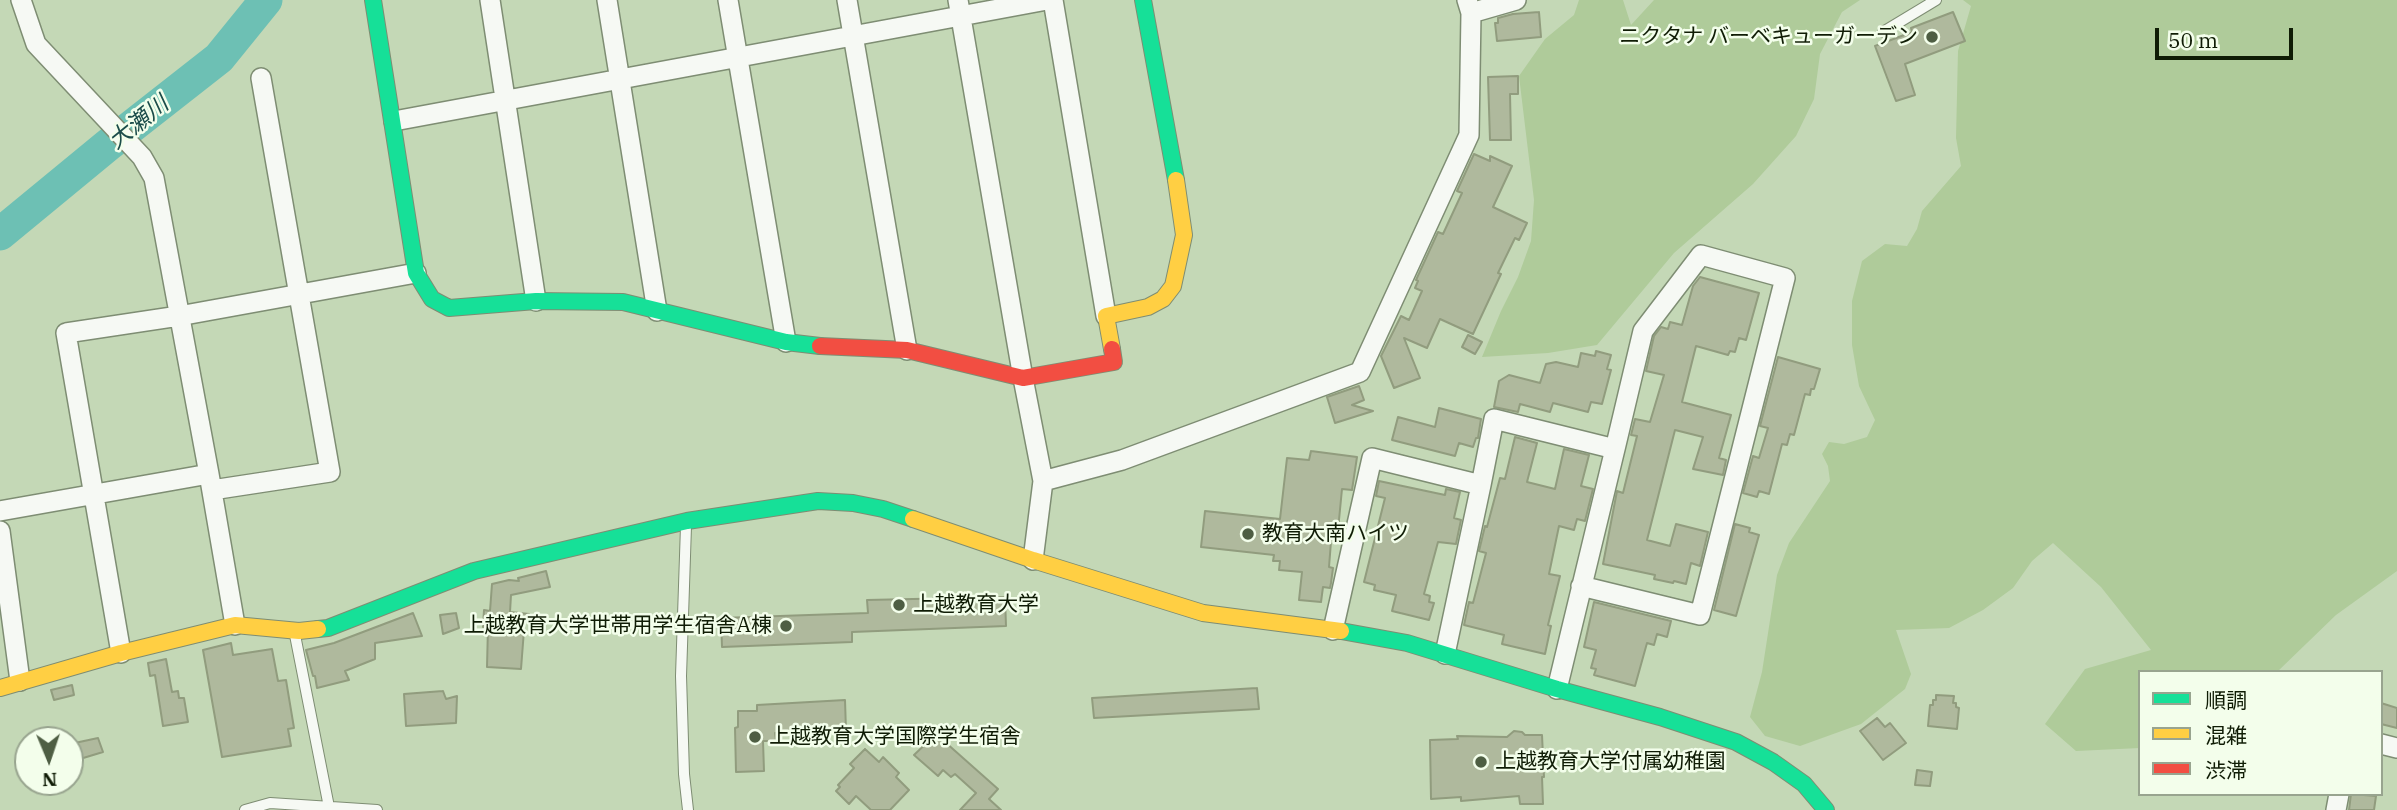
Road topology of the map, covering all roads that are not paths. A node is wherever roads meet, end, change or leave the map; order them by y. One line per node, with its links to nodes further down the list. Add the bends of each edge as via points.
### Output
1 (21, 0): 25 (street, via 36,44 142,157 154,178)
2 (373, 0): 20 (street)
3 (491, 0): 19 (street)
4 (607, 0): 18 (street)
5 (727, 0): 16 (street)
6 (847, 0): 15 (street)
7 (1047, 0): 13 (street)
8 (1053, 0): 26 (street)
9 (1143, 0): 26 (street, via 1184,235 1173,286 1163,299)
10 (1516, 0): 12 (street)
11 (1936, 0): 14 (lane)
12 (1469, 6): 31 (street, via 1469,135 1360,372 1122,460)
13 (959, 8): 15 (street); 29 (street)
14 (1883, 32)
15 (853, 36): 16 (street); 28 (street)
16 (738, 57): 18 (street); 27 (street)
17 (261, 78): 22 (street)
18 (621, 79): 19 (street); 24 (street)
19 (506, 100): 20 (street); 23 (street)
20 (394, 121): 21 (street)
21 (416, 273): 22 (street); 23 (street, via 432,299 449,309)
22 (300, 295): 25 (street); 32 (street, via 330,472)
23 (536, 300): 24 (street, via 623,302)
24 (657, 311): 27 (street)
25 (179, 316): 32 (street); 34 (street, via 66,333)
26 (1106, 316): 29 (street, via 1114,362)
27 (786, 342): 28 (street)
28 (907, 350): 29 (street)
29 (1023, 378): 31 (street)
30 (1615, 449): 33 (street, via 1494,419); 39 (street); 39 (street, via 1643,331 1701,255 1784,278 1700,615)
31 (1043, 481): 38 (street)
32 (210, 482): 34 (street); 40 (street)
33 (1481, 485): 41 (street, via 1372,458); 44 (street)
34 (94, 495): 35 (street); 43 (street)
35 (0, 511)
36 (687, 522): 38 (street, via 818,500 853,503); 42 (street, via 474,571 328,628); 52 (lane, via 681,677)
37 (0, 531): 45 (street)
38 (1033, 560): 41 (street, via 1203,613)
39 (1581, 586): 47 (street)
40 (235, 625): 42 (street); 43 (street)
41 (1333, 630): 44 (street)
42 (295, 631): 48 (lane)
43 (121, 653): 45 (street)
44 (1445, 654): 47 (street)
45 (20, 681): 46 (street)
46 (0, 688)
47 (1557, 689): 53 (street, via 1736,743 1804,784)
48 (329, 807): 49 (lane); 51 (lane)
49 (316, 808): 50 (lane, via 270,803)
50 (245, 810)
51 (377, 810)
52 (688, 810)
53 (1826, 810)

